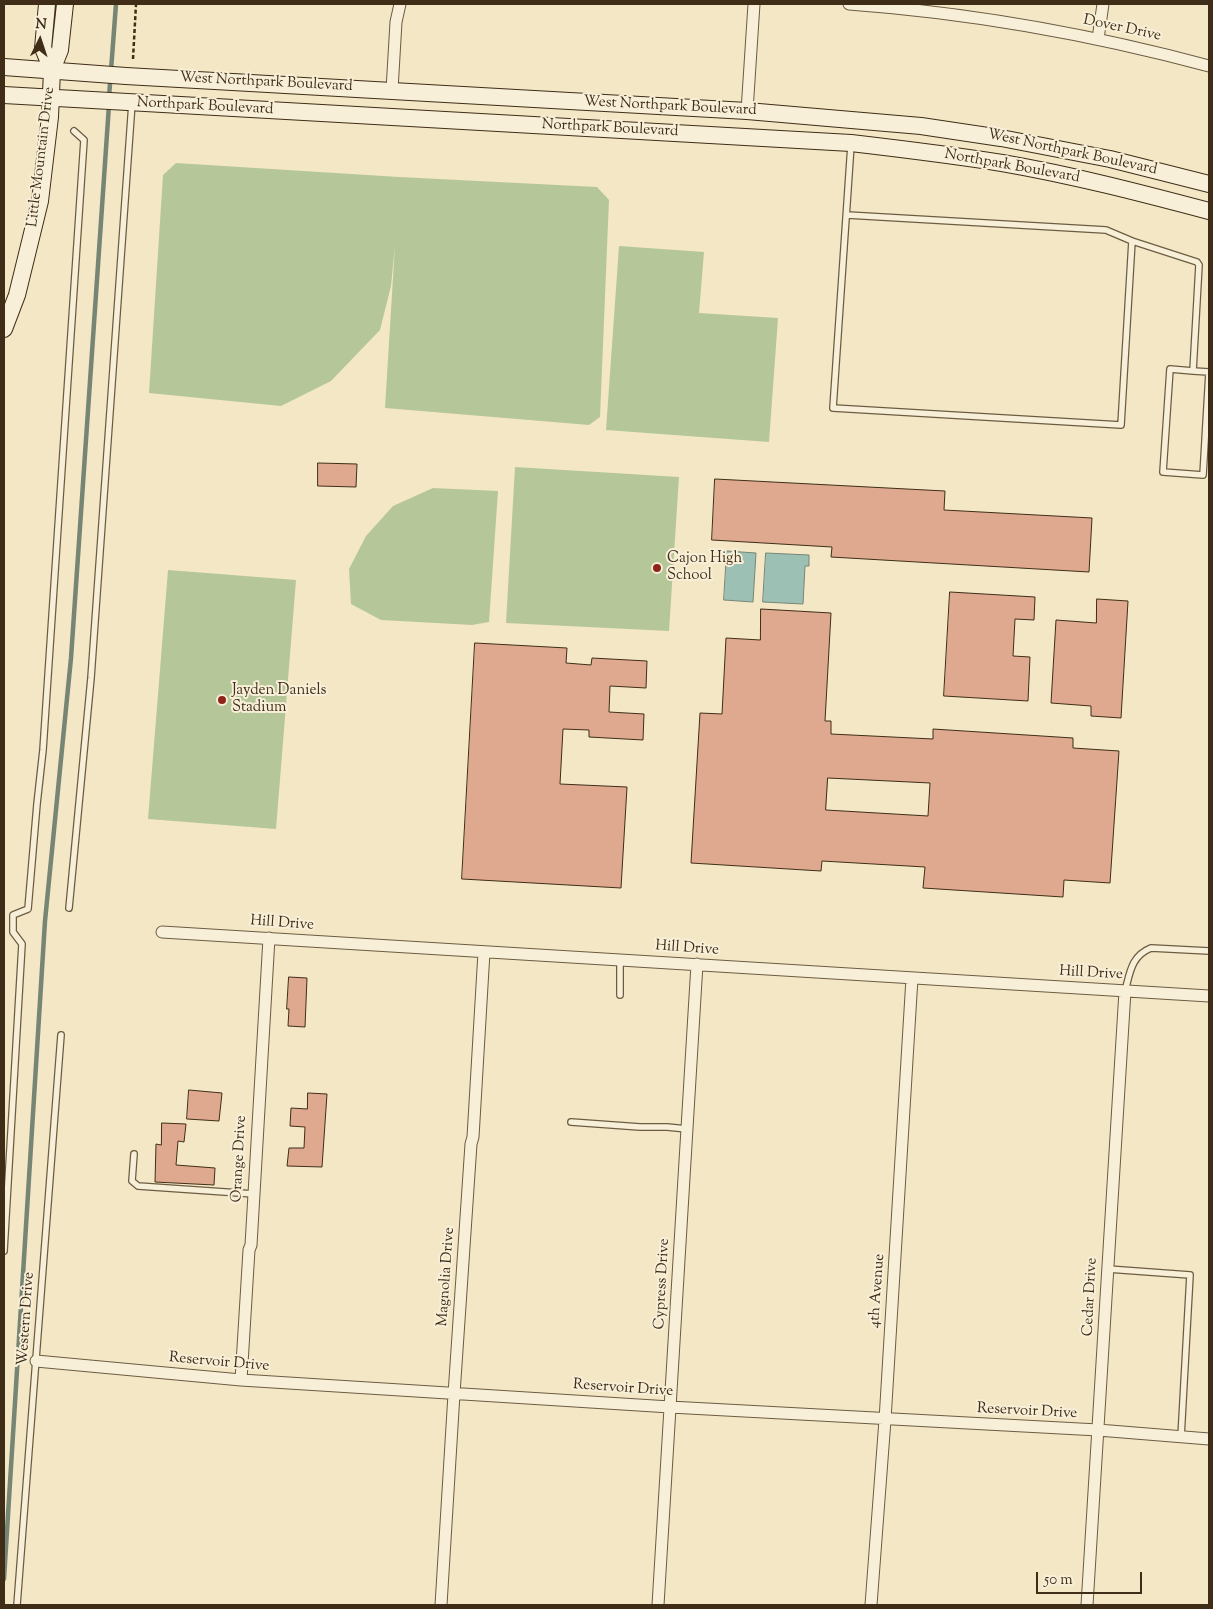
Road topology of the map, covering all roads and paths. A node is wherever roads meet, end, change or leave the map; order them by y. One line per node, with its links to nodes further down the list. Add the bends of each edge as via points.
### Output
1 (47, 4): 13 (main road, via 44,48)
2 (65, 4): 13 (main road, via 60,50)
3 (136, 4): 10 (path)
4 (400, 4): 15 (street)
5 (754, 4): 19 (street)
6 (849, 4): 8 (street, Dover Drive)
7 (1103, 4): 9 (street)
8 (926, 7): 9 (street, Dover Drive)
9 (1098, 39): 11 (street, Dover Drive)
10 (133, 59)
11 (1209, 66)
12 (4, 67): 13 (main road, Northpark Boulevard)
13 (52, 70): 14 (main road, Northpark Boulevard); 17 (main road, Little Mountain Drive)
14 (126, 76): 15 (main road, West Northpark Boulevard)
15 (392, 90): 19 (main road, West Northpark Boulevard); 20 (main road)
16 (4, 95): 17 (main road, Northpark Boulevard)
17 (51, 98): 18 (main road, Northpark Boulevard); 27 (main road, Little Mountain Drive, via 40,201 17,295)
18 (128, 103): 20 (main road, Northpark Boulevard); 30 (lane, via 91,678)
19 (747, 111): 23 (main road, West Northpark Boulevard, via 920,126 1001,138 1110,159)
20 (390, 117): 22 (main road, Northpark Boulevard)
21 (74, 131): 46 (lane, via 84,140 44,750 36,804 28,909 13,915 13,932 22,944)
22 (851, 143): 24 (main road, Northpark Boulevard, via 1004,164 1132,190); 25 (lane)
23 (1209, 184)
24 (1209, 211)
25 (846, 215): 26 (lane, via 1106,230); 26 (lane, via 833,408 1122,425)
26 (1132, 241): 28 (lane, via 1199,265)
27 (4, 330)
28 (1193, 371): 29 (lane); 29 (lane, via 1170,370 1163,472 1203,475)
29 (1209, 372)
30 (69, 908)
31 (162, 932): 32 (street, Hill Drive)
32 (269, 938): 34 (street, Hill Drive); 45 (street, Orange Drive)
33 (1209, 951): 38 (lane, via 1151,948 1142,951 1132,964)
34 (484, 952): 35 (street, Hill Drive); 50 (street, Magnolia Drive)
35 (620, 960): 36 (street, Hill Drive); 39 (lane)
36 (697, 964): 37 (street, Hill Drive); 43 (street, Cypress Drive)
37 (912, 978): 38 (street, Hill Drive); 52 (street, 4th Avenue)
38 (1125, 991): 40 (street, Hill Drive); 47 (street, Cedar Drive)
39 (620, 995)
40 (1209, 996)
41 (61, 1035): 48 (lane, Western Drive)
42 (572, 1122): 43 (lane)
43 (687, 1128): 51 (street, Cypress Drive)
44 (134, 1154): 45 (lane, via 132,1181 138,1186)
45 (254, 1194): 49 (street, Orange Drive)
46 (4, 1250)
47 (1108, 1269): 53 (street, Cedar Drive); 54 (lane, via 1190,1275)
48 (36, 1361): 49 (street, Reservoir Drive); 56 (lane, Western Drive)
49 (240, 1380): 50 (street, Reservoir Drive)
50 (454, 1394): 51 (street, Reservoir Drive); 57 (street, Magnolia Drive)
51 (670, 1407): 52 (street, Reservoir Drive); 58 (street, Cypress Drive)
52 (885, 1420): 53 (street, Reservoir Drive); 59 (street, 4th Avenue)
53 (1098, 1430): 54 (street, Reservoir Drive); 60 (street, Cedar Drive)
54 (1181, 1437): 55 (street, Reservoir Drive)
55 (1209, 1439)
56 (17, 1605)
57 (441, 1605)
58 (658, 1605)
59 (871, 1605)
60 (1087, 1605)

